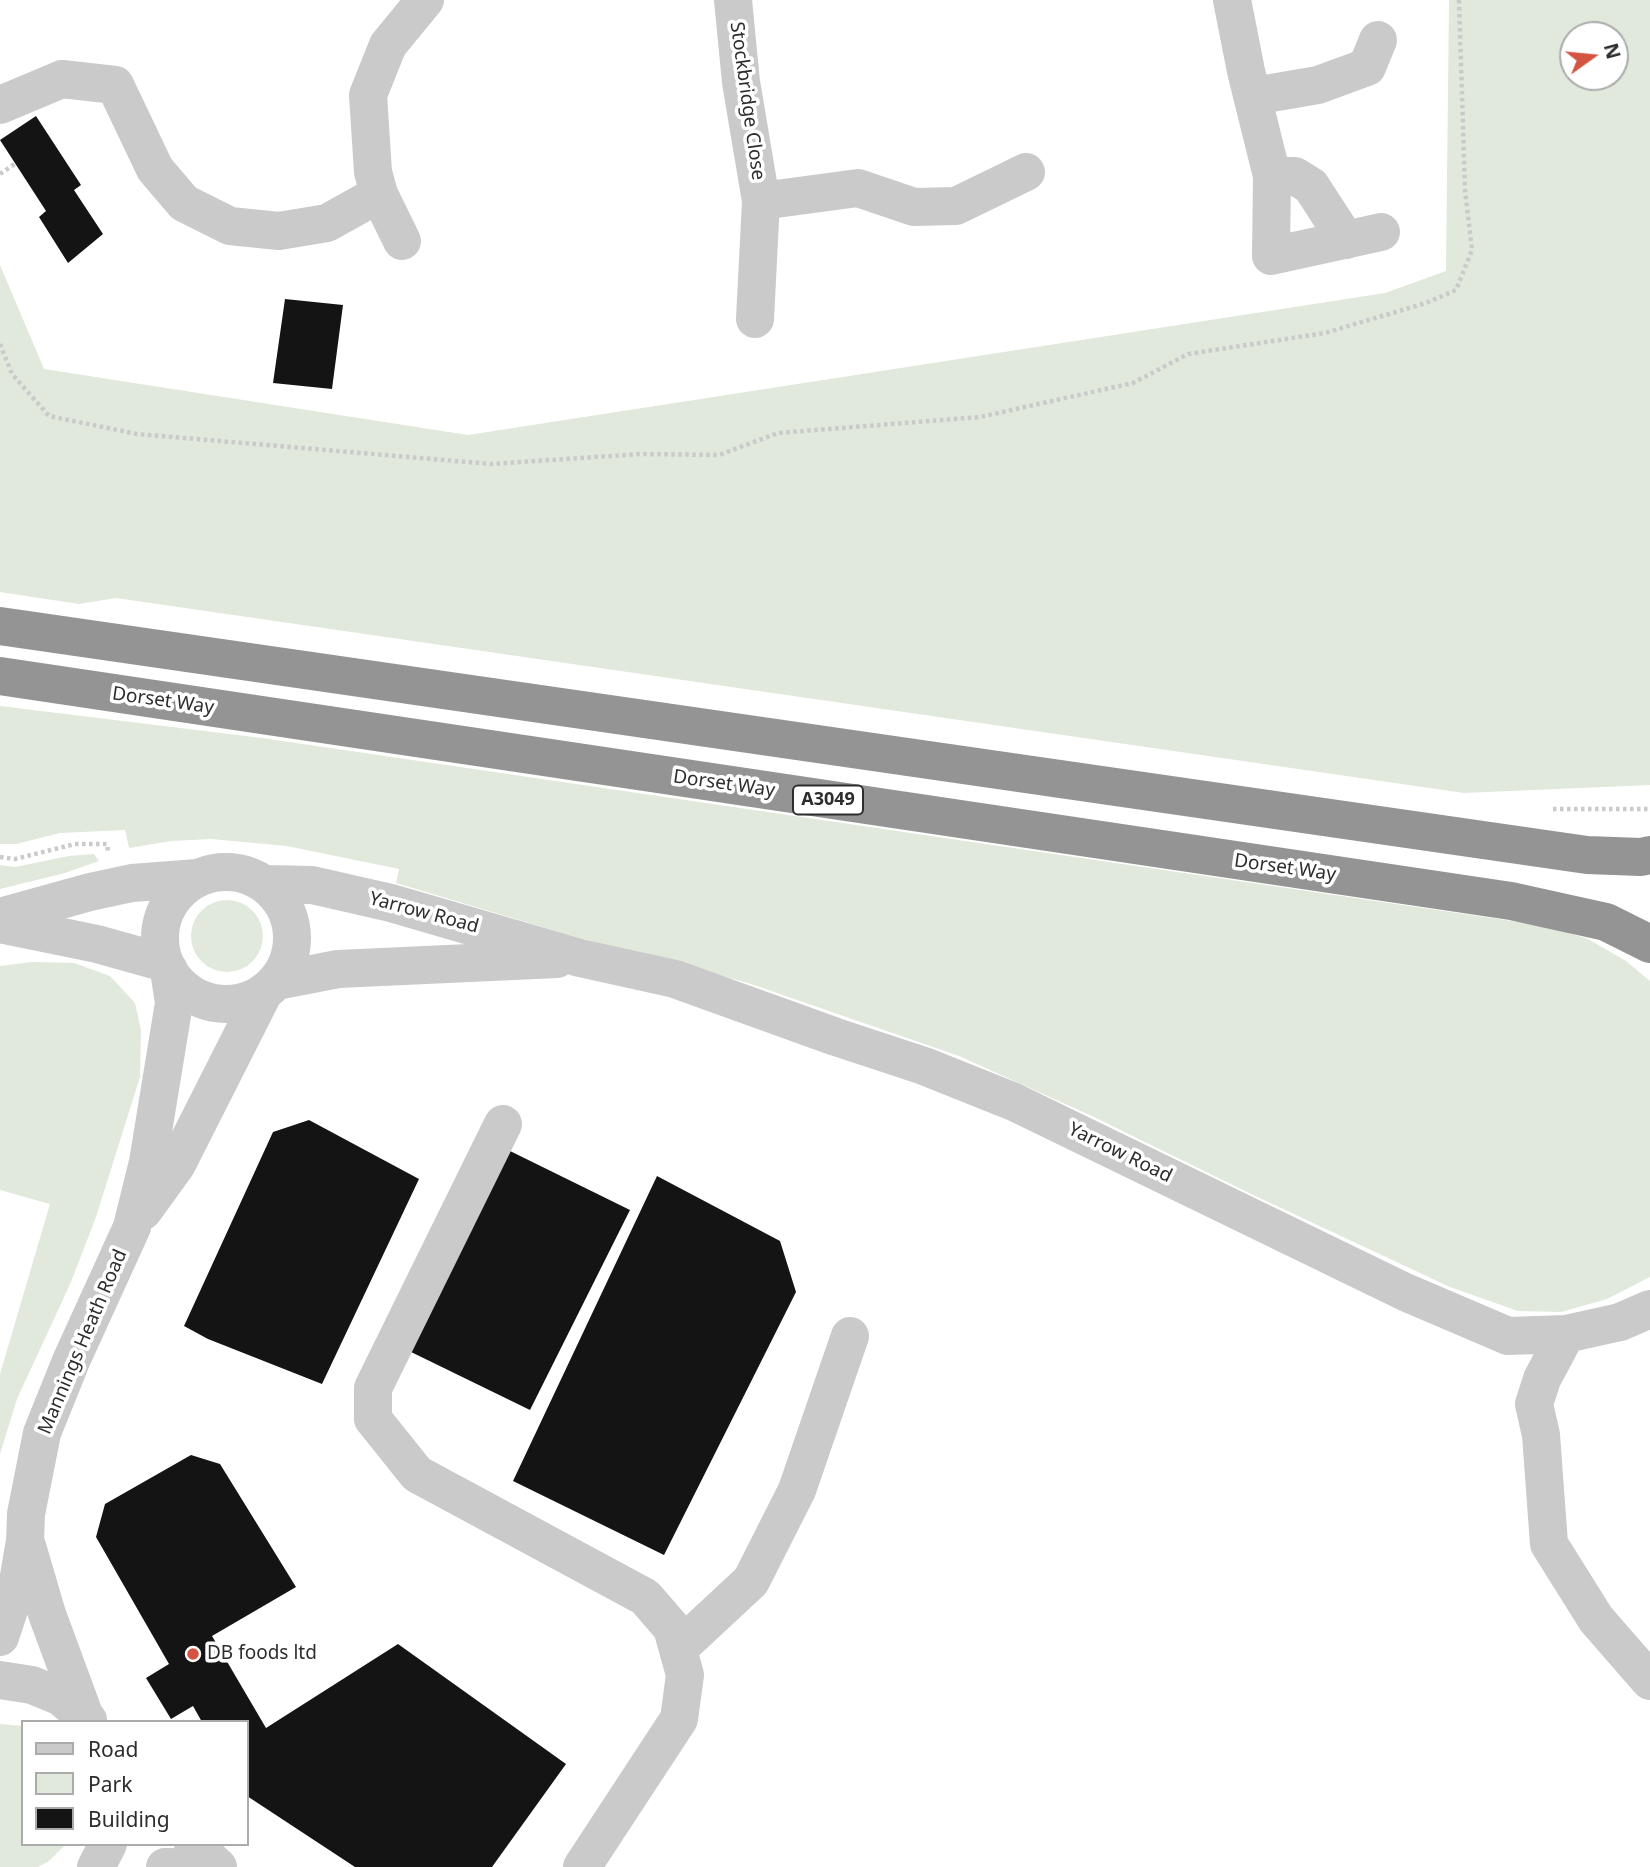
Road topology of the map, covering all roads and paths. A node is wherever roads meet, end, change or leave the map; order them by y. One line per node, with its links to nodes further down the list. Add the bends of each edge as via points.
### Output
1 (425, 0): 12 (street, via 388,45 369,94 373,172)
2 (733, 0): 13 (street, Stockbridge Close)
3 (1232, 0): 7 (street)
4 (1459, 0): 16 (path, via 1465,190 1472,250 1456,290 1325,333 1188,354 1133,383 980,417 778,433 719,455 639,454 491,464 137,434 49,416 12,374)
5 (1378, 40): 7 (street, via 1367,67)
6 (0, 105): 12 (street, via 62,79 115,85 155,169 184,203 230,226 279,231 327,223)
7 (1258, 114): 11 (street)
8 (16, 163): 10 (path)
9 (1026, 173): 13 (street, Stockbridge Close, via 956,206 914,207 858,188)
10 (0, 174)
11 (1272, 176): 11 (street, via 1271,256 1363,236 1311,186 1295,176)
12 (379, 194): 14 (street)
13 (761, 201): 15 (street, Stockbridge Close)
14 (402, 241)
15 (755, 319)
16 (0, 344)
17 (0, 626): 19 (highway, via 1587,855)
18 (0, 676): 26 (highway, Dorset Way / A3049, via 1511,901 1606,922)
19 (1650, 855)
20 (0, 857): 23 (path, via 15,859 75,844 107,844)
21 (198, 878): 22 (street, via 233,872); 23 (street); 28 (street, via 169,904 162,923 160,943)
22 (265, 884): 27 (street, Yarrow Road, via 312,885 391,903); 29 (street, via 290,919 292,941 288,963)
23 (116, 886): 24 (street)
24 (0, 918)
25 (0, 924): 28 (street, via 97,944)
26 (1650, 944)
27 (580, 958): 29 (street, Yarrow Road, via 338,969); 33 (street, Yarrow Road, via 675,979 1014,1102 1405,1292 1508,1336)
28 (167, 966): 29 (street, via 180,985 212,1002 248,1000); 31 (street, Mannings Heath Road, via 174,1003 148,1162)
29 (270, 987): 31 (street, Mannings Heath Road, via 177,1164)
30 (503, 1124): 37 (street, via 373,1388 373,1419 417,1474 645,1597 672,1628)
31 (132, 1227): 35 (street, Mannings Heath Road, via 42,1433)
32 (1650, 1309): 33 (street, Yarrow Road, via 1620,1322)
33 (1566, 1334): 39 (street, via 1534,1404 1541,1435 1549,1544 1596,1619)
34 (850, 1336): 37 (street, via 797,1490 751,1581)
35 (25, 1541): 36 (street, Mannings Heath Road, via 18,1582); 40 (street, Mannings Heath Road)
36 (0, 1637)
37 (678, 1649): 48 (street, via 685,1675 679,1719)
38 (0, 1680): 40 (street, via 32,1685 61,1697)
39 (1650, 1681)
40 (87, 1719)
41 (106, 1846): 43 (street)
42 (195, 1846): 47 (street)
43 (96, 1867): 44 (street)
44 (114, 1867)
45 (165, 1867): 46 (street)
46 (171, 1867)
47 (218, 1867)
48 (582, 1867)

